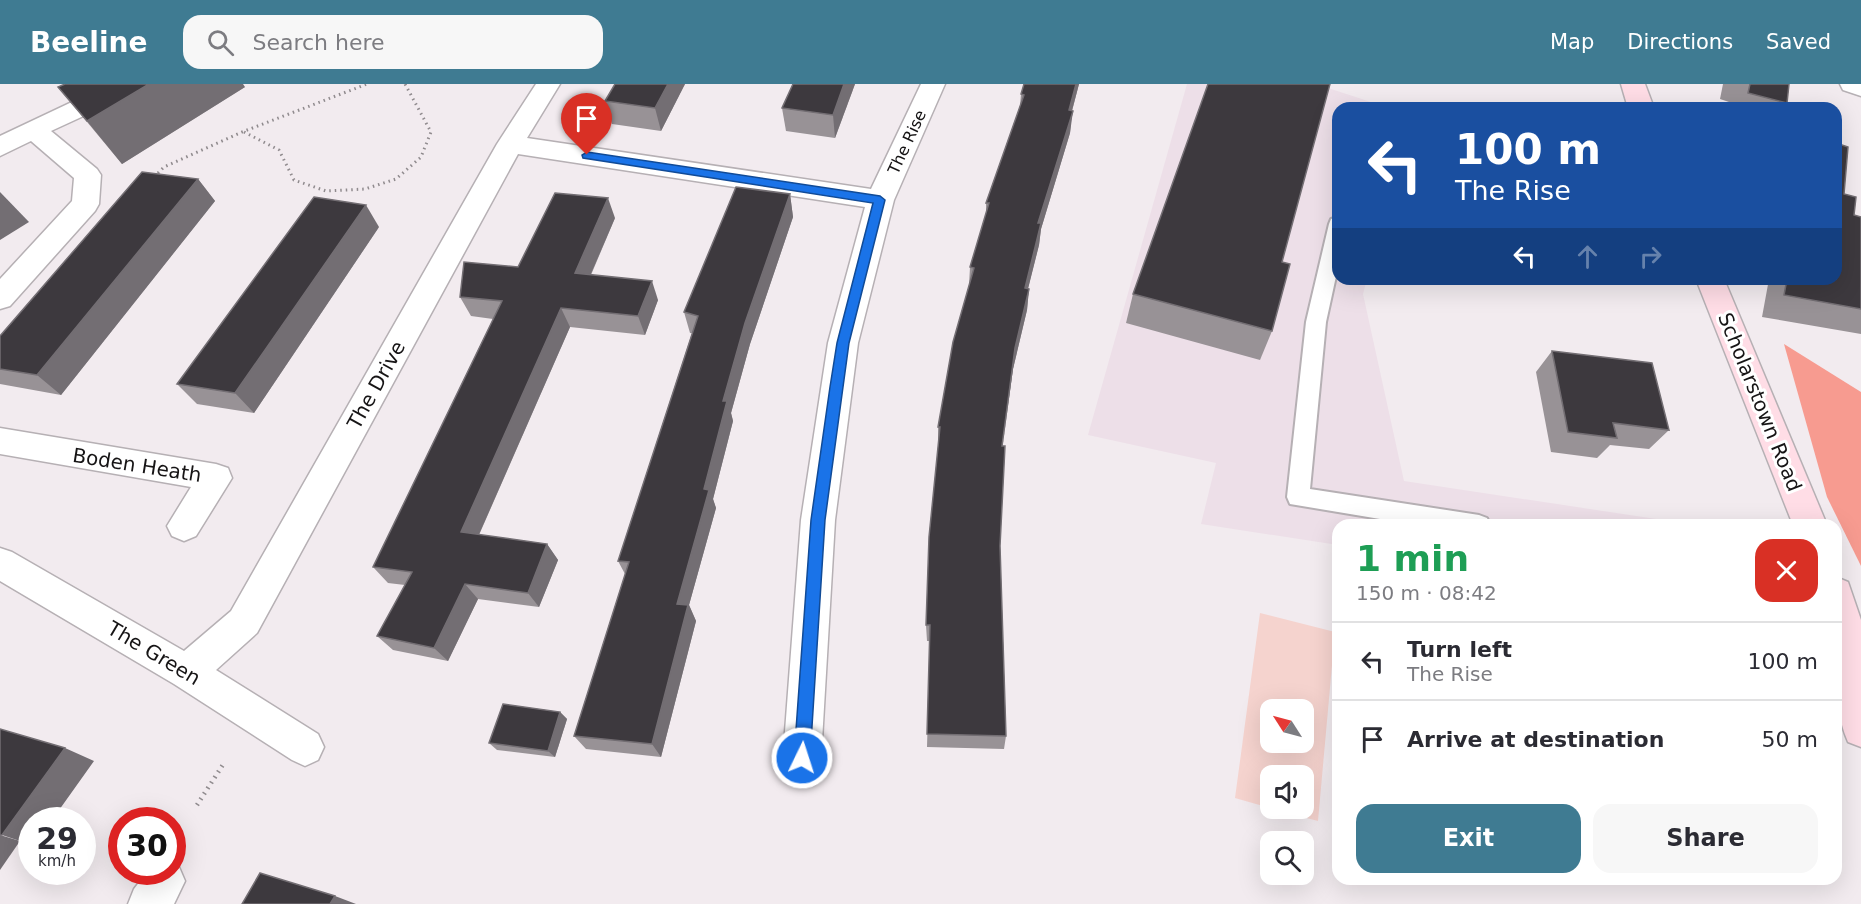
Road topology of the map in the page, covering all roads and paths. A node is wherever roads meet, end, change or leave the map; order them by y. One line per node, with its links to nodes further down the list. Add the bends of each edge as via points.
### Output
1 (131, 84): 10 (street)
2 (367, 84): 11 (path)
3 (405, 84): 11 (path, via 431,132 421,157 396,179 365,189 326,191 294,180 279,150)
4 (548, 84): 12 (street, The Drive)
5 (933, 84): 15 (street, The Rise)
6 (1633, 84): 9 (main road)
7 (1852, 84): 8 (street)
8 (1861, 88)
9 (1639, 102)
10 (33, 129): 13 (street); 18 (street, via 88,176 85,204)
11 (242, 132): 14 (path, via 164,166)
12 (510, 144): 15 (street); 26 (street, The Drive, via 244,622)
13 (0, 147)
14 (150, 181)
15 (880, 200): 29 (street, The Rise, via 843,343 818,520)
16 (1332, 251): 20 (lane, via 1316,322 1298,497)
17 (1712, 285): 21 (main road, Scholarstown Road)
18 (0, 298)
19 (0, 441): 22 (street, Boden Heath, via 216,478)
20 (1440, 519)
21 (1808, 519)
22 (184, 526)
23 (0, 563): 26 (street, The Green)
24 (1842, 608): 25 (main road)
25 (1855, 641): 27 (main road)
26 (187, 672): 28 (street, The Green)
27 (1861, 729)
28 (305, 747)
29 (802, 758)
30 (224, 763): 31 (path)
31 (197, 805)

